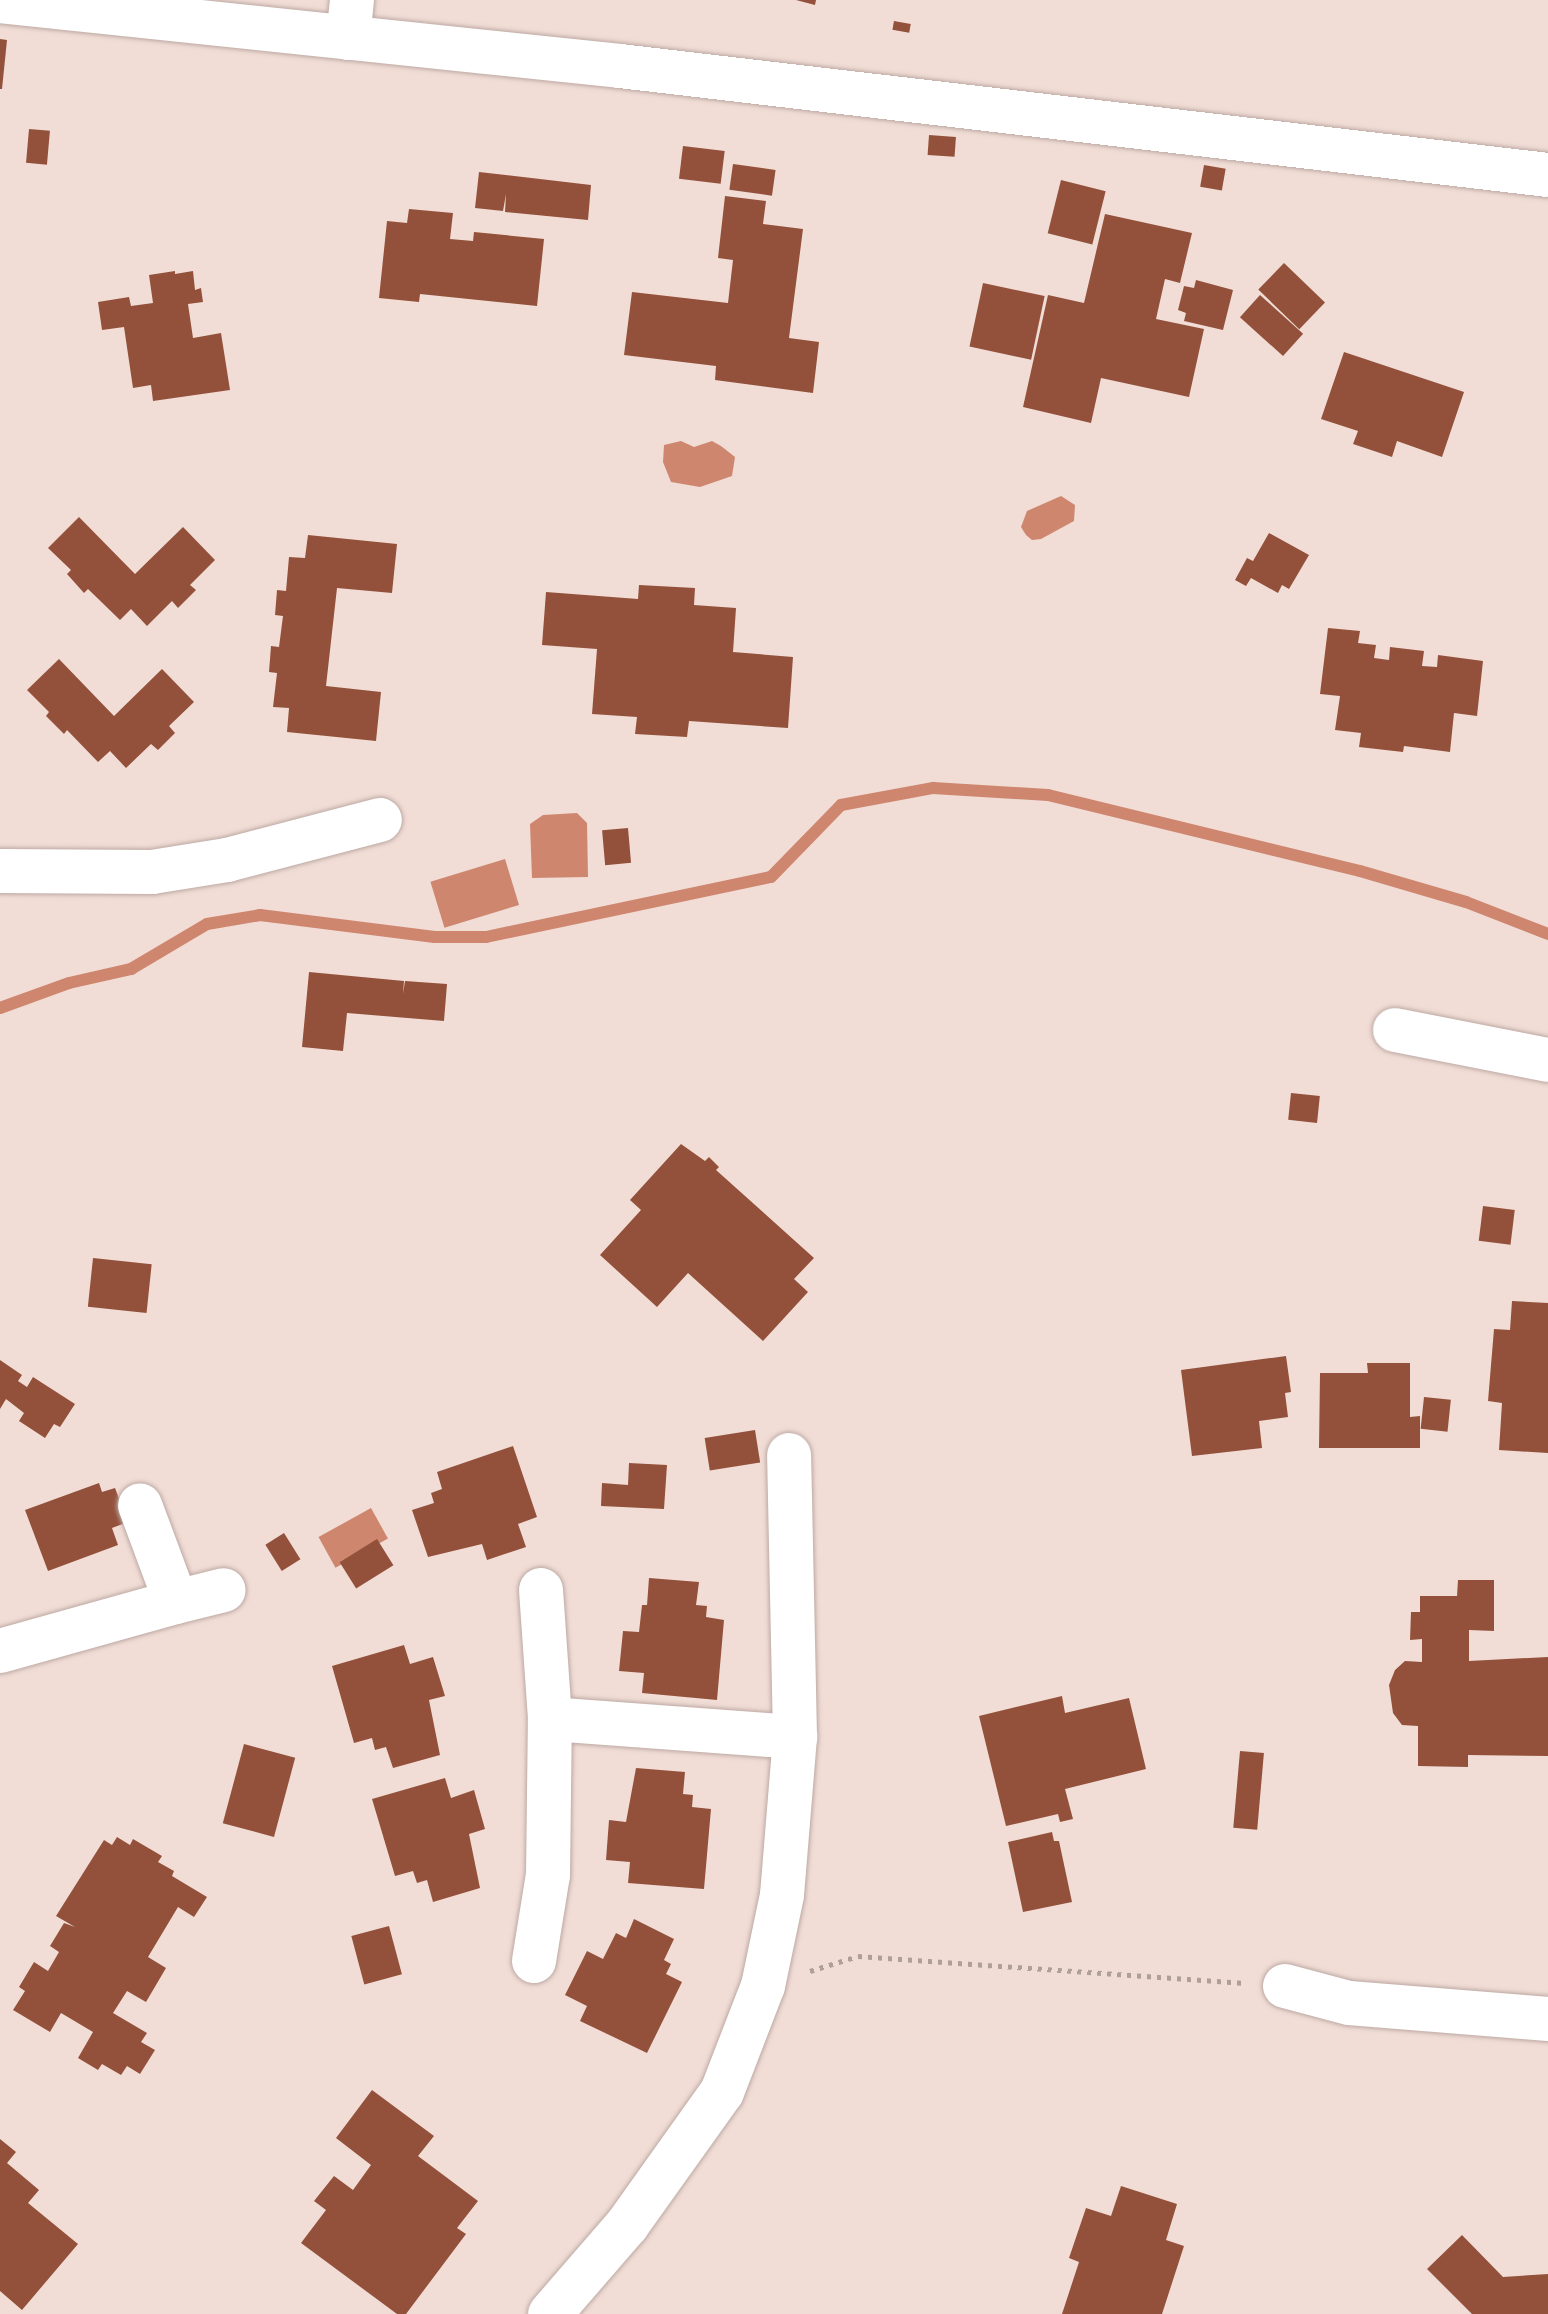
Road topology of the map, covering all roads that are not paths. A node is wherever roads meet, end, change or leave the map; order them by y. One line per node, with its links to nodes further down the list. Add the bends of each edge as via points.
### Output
1 (0, 1): 2 (street)
2 (57, 4): 3 (street)
3 (350, 19): 4 (street, via 1084,119)
4 (1548, 175)
5 (380, 820): 6 (street, via 227,860 152,872)
6 (0, 871)
7 (1395, 1030): 8 (street)
8 (1548, 1060)
9 (789, 1455): 16 (street)
10 (140, 1505): 13 (street)
11 (224, 1590): 13 (street)
12 (541, 1590): 15 (street)
13 (176, 1602): 14 (street)
14 (0, 1651)
15 (550, 1719): 16 (street); 17 (street, via 548,1875)
16 (795, 1737): 20 (street, via 782,1895 763,1986 722,2092 627,2225)
17 (534, 1961)
18 (1285, 1986): 19 (street, via 1349,2003)
19 (1548, 2019)
20 (550, 2314)

